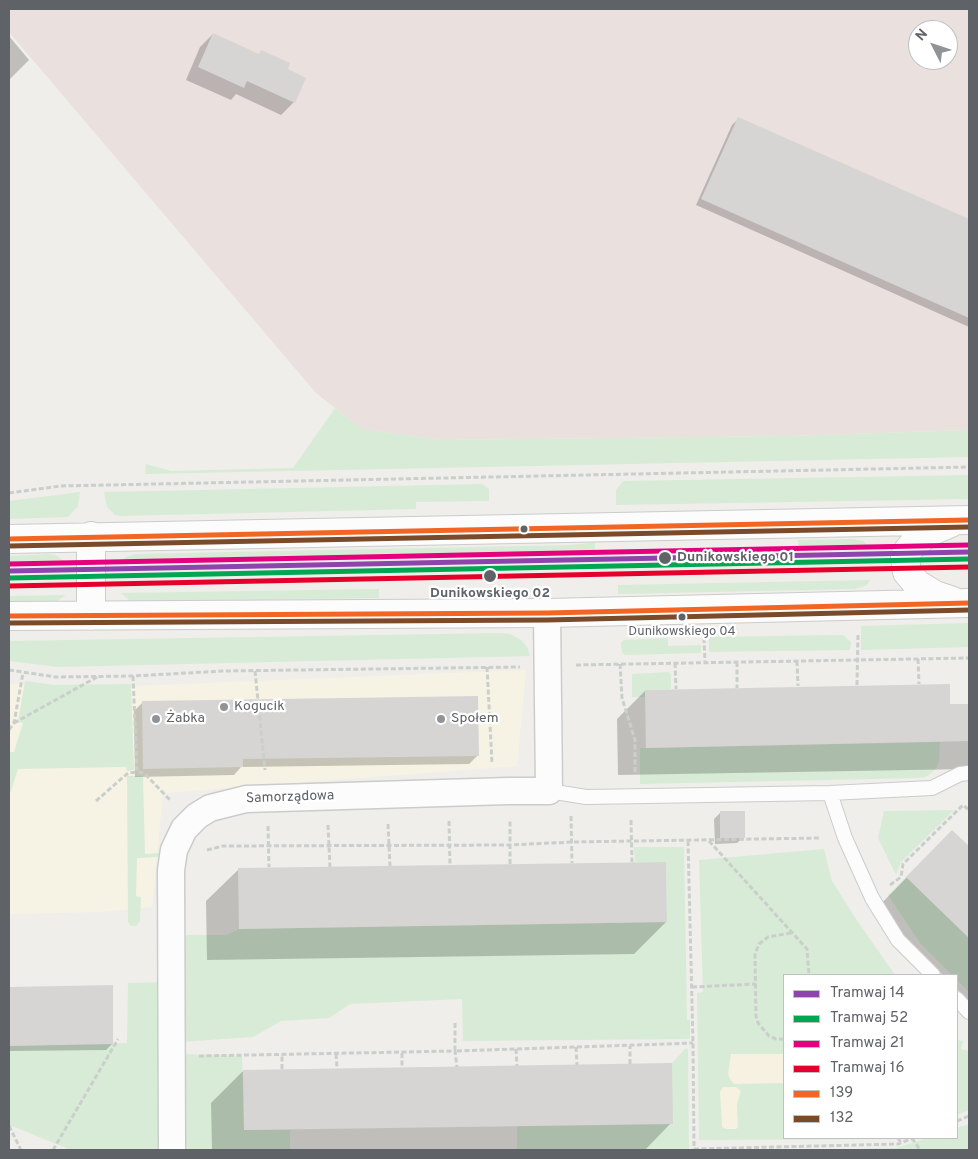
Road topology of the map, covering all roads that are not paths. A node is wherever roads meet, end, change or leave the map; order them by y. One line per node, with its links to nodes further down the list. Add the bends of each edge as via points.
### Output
1 (968, 520): 2 (street); 4 (street, via 953,522 930,532 910,548 905,558 907,572 925,590 944,599)
2 (92, 536): 3 (street); 7 (street)
3 (9, 539)
4 (968, 603): 5 (street)
5 (547, 613): 7 (street); 9 (street)
6 (9, 616): 7 (street)
7 (91, 616)
8 (969, 774): 10 (lane, via 960,774 932,788)
9 (549, 791): 10 (lane, via 586,797); 14 (street, Samorządowa, via 246,799 218,805 191,822 176,842 171,870)
10 (830, 793): 11 (lane, via 845,838 872,898 898,940)
11 (932, 974)
12 (958, 1000): 13 (lane)
13 (969, 1012)
14 (172, 1150)

